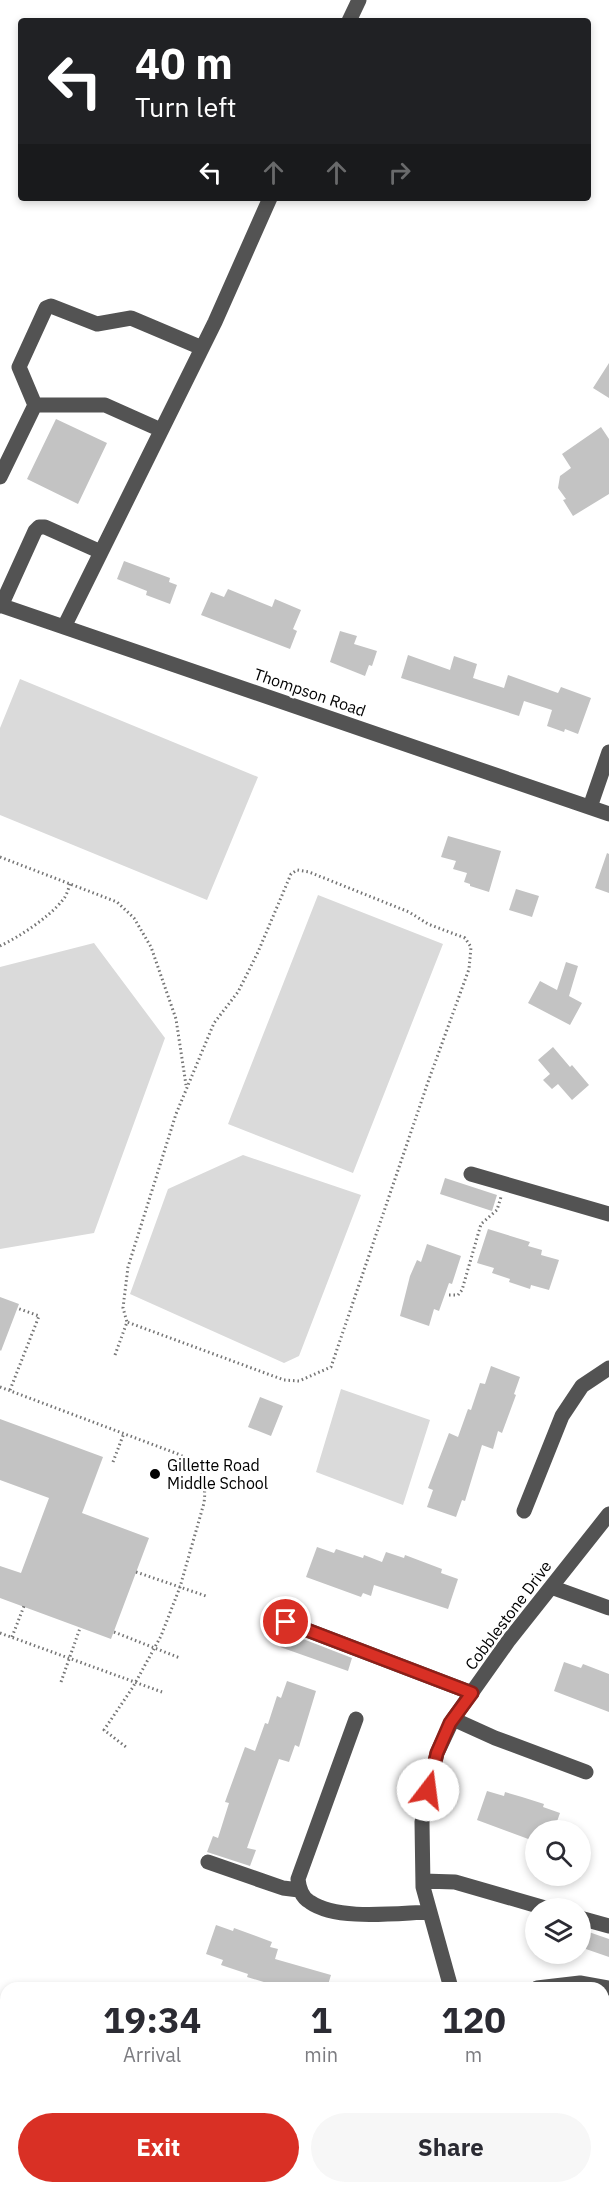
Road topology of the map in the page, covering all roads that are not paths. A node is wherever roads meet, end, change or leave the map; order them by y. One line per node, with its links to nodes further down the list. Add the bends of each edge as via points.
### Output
1 (359, 0): 2 (street)
2 (350, 18)
3 (269, 201): 4 (street)
4 (202, 348): 5 (street, via 131,318 97,324 51,306 46,308 19,367); 6 (street)
5 (35, 405): 6 (street, via 105,405); 7 (street)
6 (161, 430): 8 (street)
7 (0, 477)
8 (101, 552): 9 (street, via 39,527); 10 (street)
9 (0, 606): 10 (street, Thompson Road)
10 (64, 627): 12 (street, Thompson Road)
11 (609, 752): 12 (street)
12 (590, 807): 13 (street, Thompson Road)
13 (609, 814)
14 (471, 1174): 15 (street)
15 (609, 1214)
16 (609, 1368): 17 (street, via 582,1386 562,1416)
17 (524, 1511)
18 (609, 1514): 19 (street, Cobblestone Drive)
19 (551, 1587): 20 (street); 22 (street, Cobblestone Drive)
20 (609, 1608)
21 (286, 1622): 22 (street)
22 (472, 1693): 24 (street, Cobblestone Drive)
23 (356, 1719): 28 (street, via 298,1879)
24 (453, 1719): 25 (street); 27 (street, Cobblestone Drive, via 437,1753 422,1822)
25 (586, 1772)
26 (208, 1862): 28 (street)
27 (423, 1881): 29 (street, via 455,1882); 30 (street, Cobblestone Drive)
28 (299, 1890): 30 (street, via 310,1902 355,1915)
29 (525, 1902)
30 (429, 1912): 33 (street, Cobblestone Drive)
31 (591, 1921): 32 (street)
32 (609, 1926)
33 (449, 1982)

